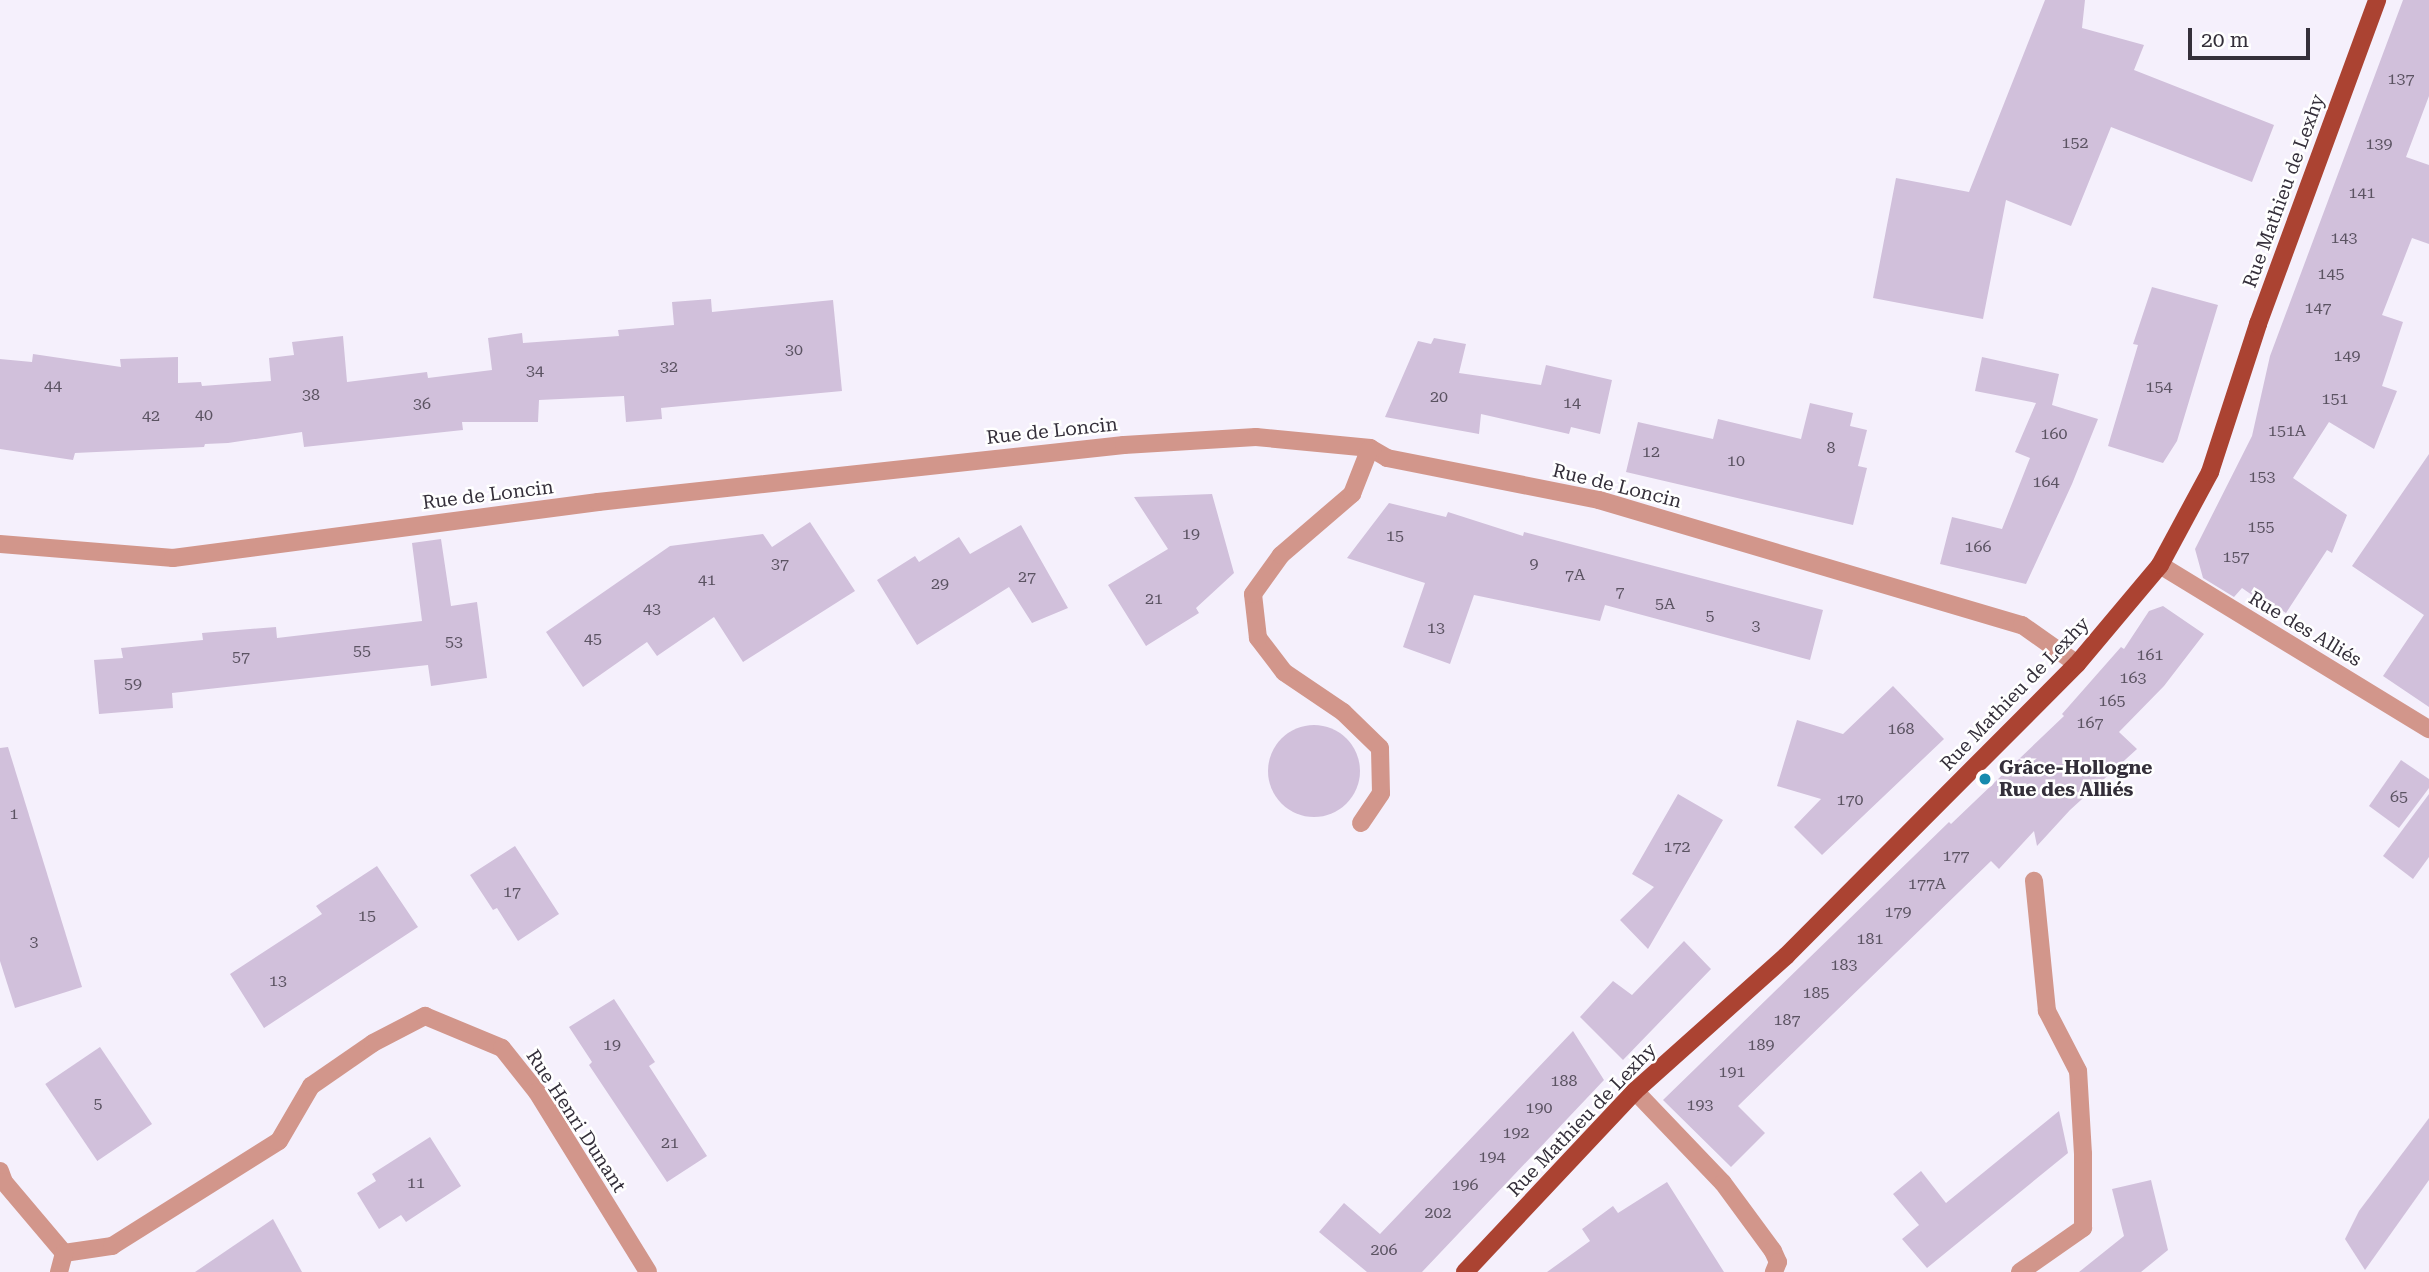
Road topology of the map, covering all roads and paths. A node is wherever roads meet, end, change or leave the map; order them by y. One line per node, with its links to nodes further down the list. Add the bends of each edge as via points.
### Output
1 (2377, 0): 4 (main road, Rue Mathieu de Lexhy, via 2258,324 2210,472)
2 (1370, 448): 3 (street, Rue de Loncin, via 1256,437 1124,444 598,502 173,558); 5 (street, Rue de Loncin, via 1387,458 1599,500 2022,625); 7 (street, via 1352,495 1281,555 1253,594 1258,638 1284,672 1343,712 1380,748 1381,793)
3 (0, 544)
4 (2160, 565): 5 (main road, Rue Mathieu de Lexhy); 6 (street, Rue des Alliés)
5 (2077, 664): 9 (main road, Rue Mathieu de Lexhy, via 1786,956)
6 (2429, 729)
7 (1361, 823)
8 (2034, 881): 16 (street, via 2046,1012 2078,1071 2083,1228)
9 (1634, 1091): 14 (main road, Rue Mathieu de Lexhy); 15 (street, via 1723,1183 1773,1251)
10 (0, 1171): 11 (street, via 4,1182)
11 (64, 1253): 12 (street); 13 (street, Rue Henri Dunant, via 112,1247 279,1140 311,1086 373,1042 425,1016 502,1048 537,1092)
12 (59, 1272)
13 (649, 1272)
14 (1465, 1272)
15 (1774, 1272)
16 (2020, 1272)

